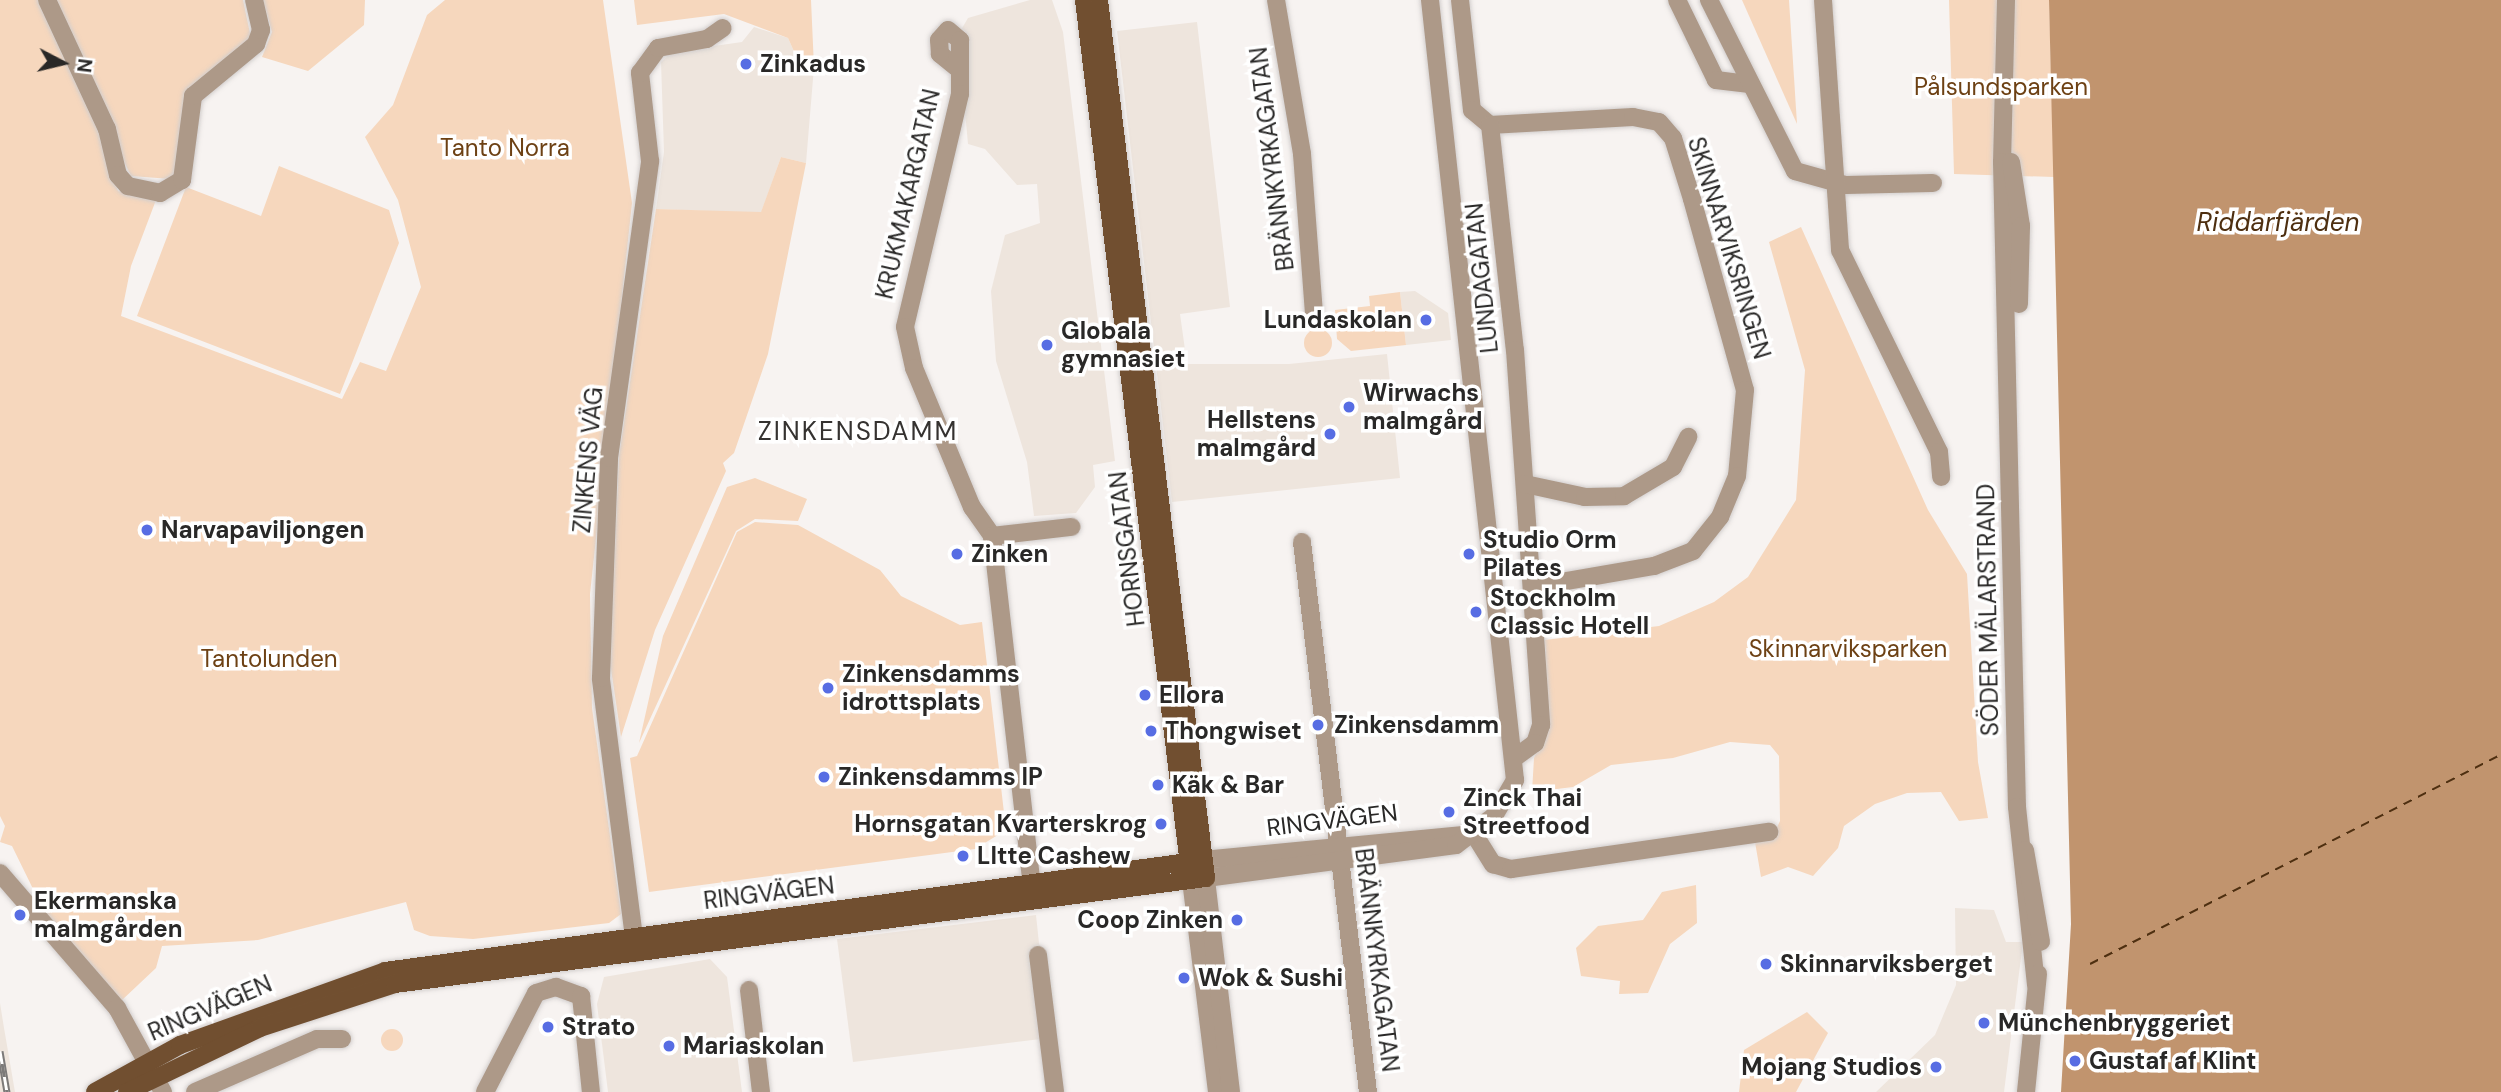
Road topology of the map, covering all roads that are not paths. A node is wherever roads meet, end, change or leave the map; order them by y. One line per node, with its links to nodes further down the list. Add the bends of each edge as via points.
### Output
1 (47, 0): 2 (street, via 107,129 118,176 128,186 160,193 182,180 193,96 256,44 261,30)
2 (254, 0)
3 (1084, 0): 31 (main road, HORNSGATAN)
4 (1099, 0): 31 (main road, HORNSGATAN)
5 (1276, 0): 18 (street, BRÄNNKYRKAGATAN, via 1299,131)
6 (1430, 0): 26 (street, LUNDAGATAN)
7 (1460, 0): 15 (street, via 1472,110)
8 (1677, 0): 14 (street, via 1716,80)
9 (1709, 0): 14 (street)
10 (1823, 0): 16 (street)
11 (2006, 0): 50 (street, SÖDER MÄLARSTRAND, via 2001,114 2021,226 2019,342 2011,375 2013,670 2022,843 2039,904)
12 (723, 28): 35 (street, ZINKENS VÄG, via 708,39 658,48 640,73 650,161 609,458 601,678)
13 (956, 66): 23 (street, KRUKMAKARGATAN, via 957,112 905,327 914,368 972,507)
14 (1750, 84): 16 (street, via 1795,171)
15 (1490, 125): 21 (street, LUNDAGATAN); 25 (street, SKINNARVIKSRINGEN, via 1633,117 1659,122 1673,138 1745,390 1737,476 1720,517 1693,551 1654,566)
16 (1833, 178): 17 (street, via 1844,185); 20 (street, via 1840,250 1939,452)
17 (1933, 183)
18 (1314, 312)
19 (1688, 437): 21 (street, via 1673,467 1624,496 1585,497)
20 (1941, 477)
21 (1525, 484): 25 (street, LUNDAGATAN)
22 (1071, 527): 23 (street)
23 (992, 536): 34 (street, KRUKMAKARGATAN)
24 (1302, 542): 30 (street, BRÄNNKYRKAGATAN)
25 (1533, 587): 26 (street, LUNDAGATAN, via 1541,725 1535,743)
26 (1514, 758): 27 (street, LUNDAGATAN, via 1515,780)
27 (1503, 805): 29 (street, RINGVÄGEN)
28 (1769, 832): 29 (street, via 1511,869 1493,864)
29 (1474, 834): 30 (street, RINGVÄGEN, via 1456,845)
30 (1339, 852): 31 (street, RINGVÄGEN); 33 (street, RINGVÄGEN); 49 (street, BRÄNNKYRKAGATAN)
31 (1196, 860): 33 (main road, HORNSGATAN); 34 (main road, RINGVÄGEN)
32 (0, 873): 39 (street, via 117,1008)
33 (1198, 879): 34 (main road, RINGVÄGEN); 47 (street, HORNSGATAN); 48 (street, HORNSGATAN)
34 (1033, 892): 35 (main road, RINGVÄGEN)
35 (635, 944): 39 (main road, RINGVÄGEN, via 319,990)
36 (1038, 955): 46 (street)
37 (749, 990): 45 (street)
38 (342, 1039): 42 (street, via 317,1040)
39 (155, 1077): 40 (main road, RINGVÄGEN); 41 (main road, RINGVÄGEN)
40 (95, 1092)
41 (127, 1092)
42 (195, 1092)
43 (485, 1092): 44 (street, via 536,993 556,987 581,996)
44 (591, 1092)
45 (761, 1092)
46 (1055, 1092)
47 (1217, 1092)
48 (1231, 1092)
49 (1368, 1092)
50 (2026, 1092)

